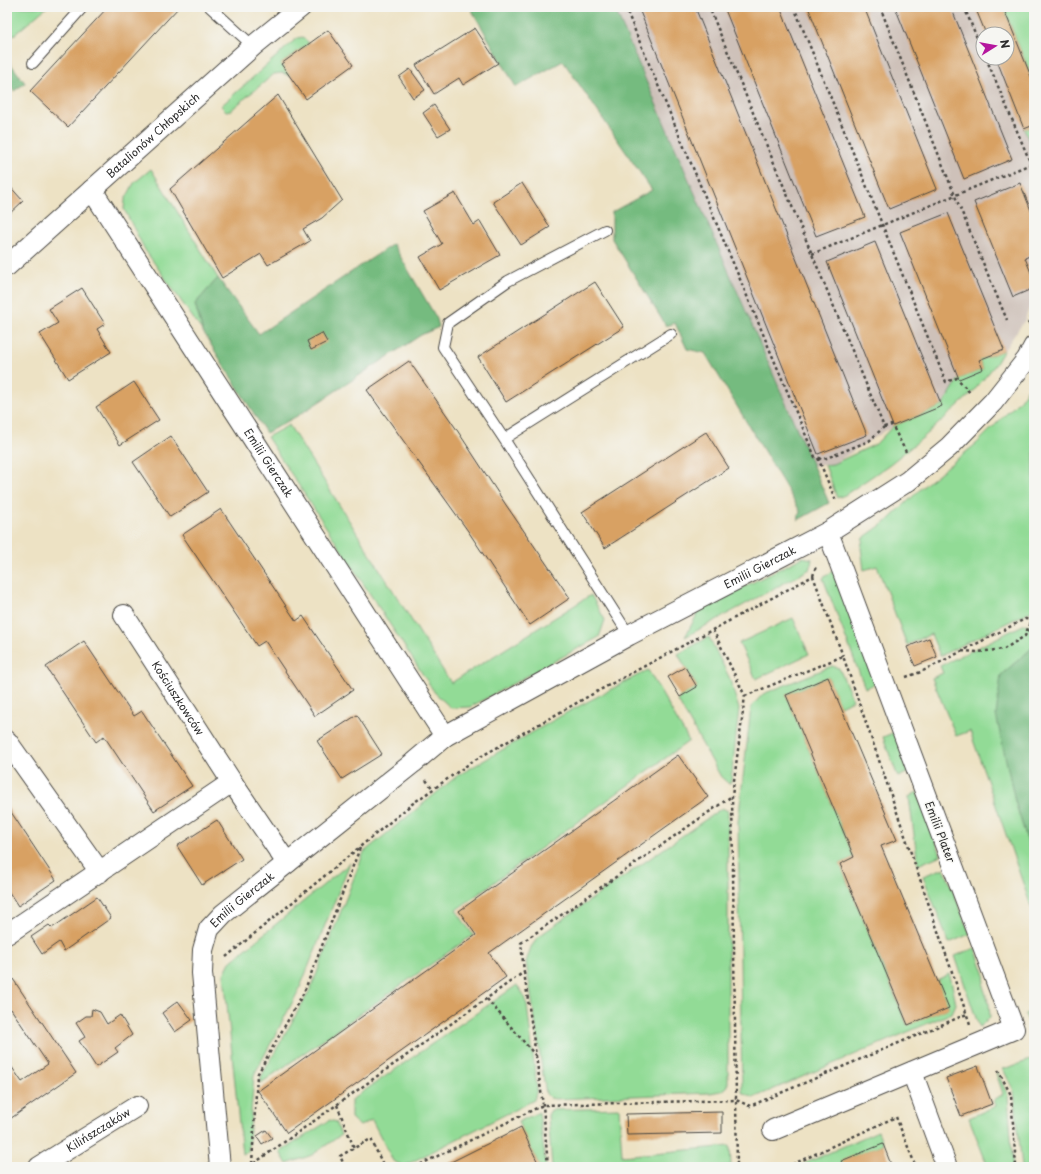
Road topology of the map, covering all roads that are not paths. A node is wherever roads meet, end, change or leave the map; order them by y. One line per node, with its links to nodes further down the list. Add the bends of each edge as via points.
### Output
1 (83, 7): 5 (lane)
2 (210, 7): 4 (lane)
3 (301, 7): 4 (street, Batalionów Chłopskich)
4 (253, 46): 6 (street, Batalionów Chłopskich)
5 (33, 63)
6 (92, 190): 8 (street, Batalionów Chłopskich); 15 (street, Emilii Gierczak)
7 (605, 230): 11 (lane, via 508,281 448,323 443,347)
8 (7, 266)
9 (671, 334): 11 (lane)
10 (1029, 338): 12 (street, Emilii Gierczak, via 1027,359 993,402 949,447 908,480)
11 (504, 439): 14 (lane)
12 (828, 532): 14 (street, Emilii Gierczak); 21 (street, Emilii Plater, via 1014,1029)
13 (124, 614): 17 (street, Kościuszkowców)
14 (629, 635): 15 (street, Emilii Gierczak)
15 (445, 736): 18 (street, Emilii Gierczak)
16 (7, 741): 19 (street)
17 (232, 782): 18 (street, Kościuszkowców); 19 (street)
18 (287, 863): 25 (street, Emilii Gierczak, via 223,914 209,929 203,950 202,973)
19 (100, 872): 20 (street)
20 (7, 934)
21 (912, 1072): 23 (street, Emilii Plater); 26 (street)
22 (137, 1106): 24 (street, Kilińszczaków)
23 (773, 1130)
24 (38, 1167)
25 (220, 1167)
26 (948, 1167)

